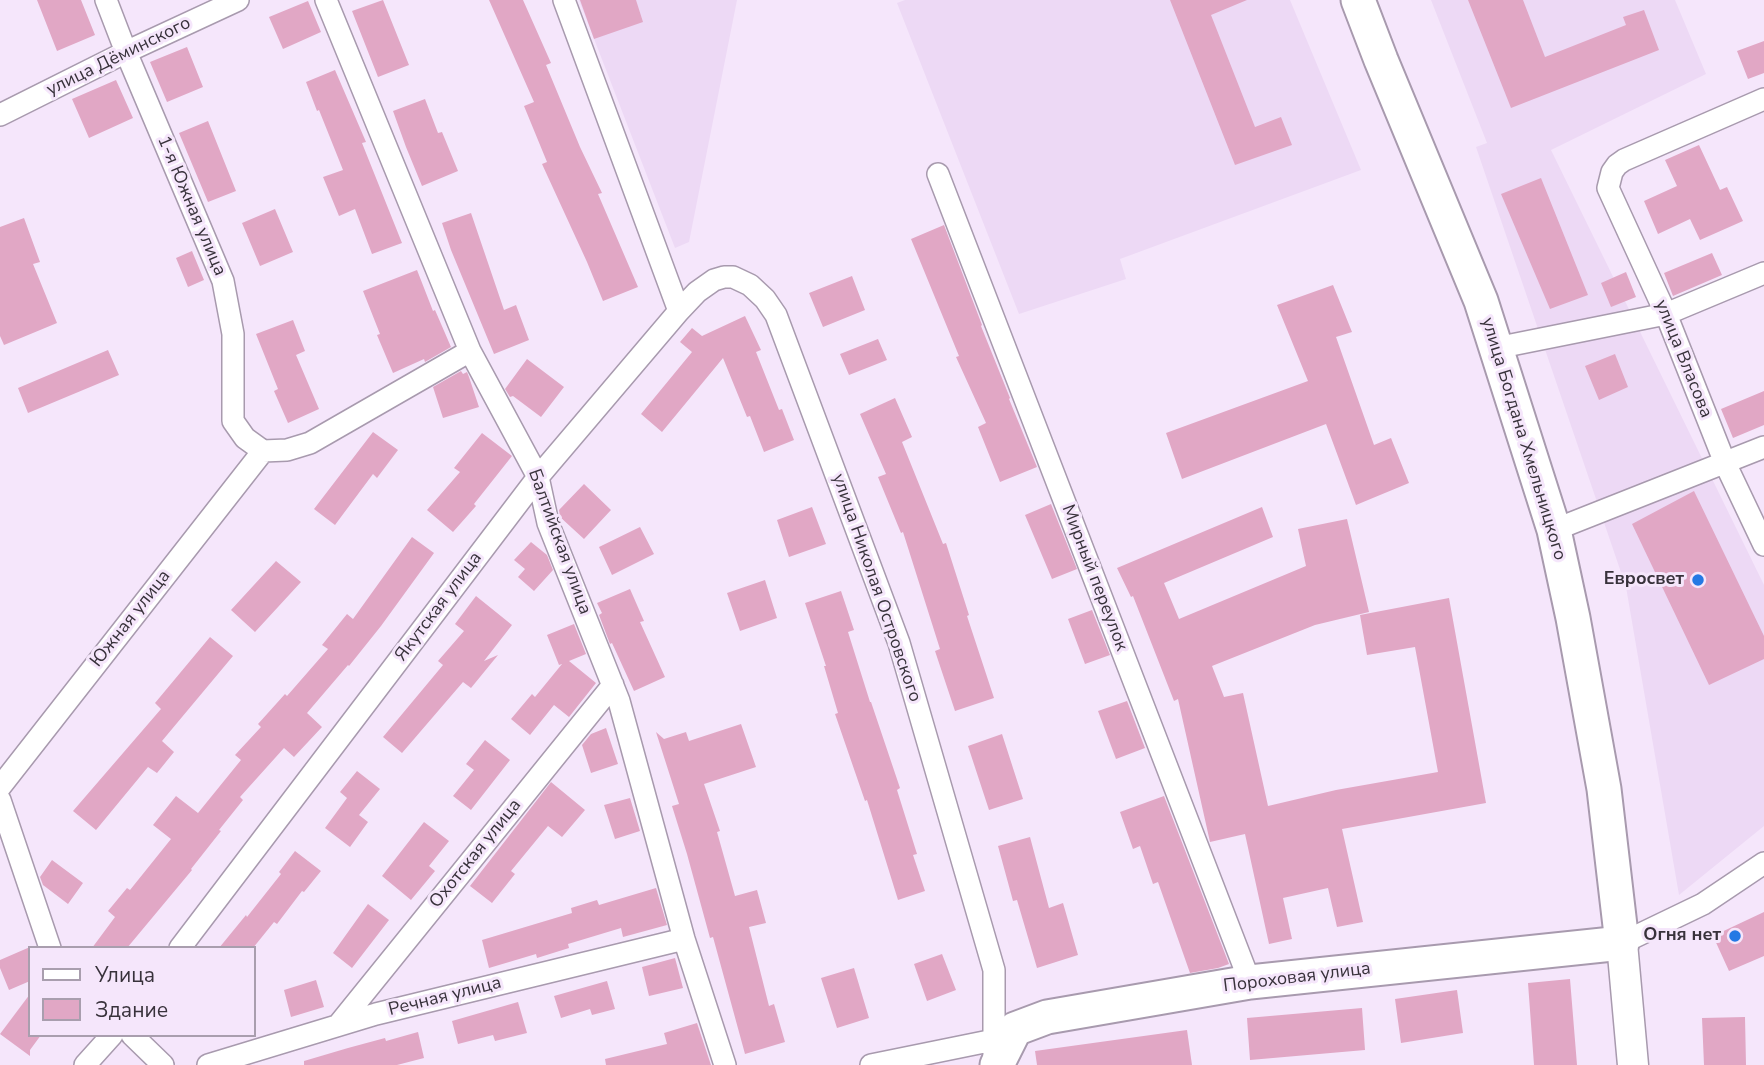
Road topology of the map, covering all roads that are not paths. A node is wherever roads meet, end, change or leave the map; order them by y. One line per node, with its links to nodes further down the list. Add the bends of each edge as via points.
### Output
1 (106, 0): 6 (street, 1-я Южная улица)
2 (239, 0): 6 (street, улица Дёминского)
3 (326, 0): 15 (street, Балтийская улица)
4 (564, 0): 12 (street)
5 (1358, 0): 14 (main road, улица Богдана Хмельницкого)
6 (126, 52): 8 (street, улица Дёминского); 17 (street, 1-я Южная улица, via 223,281 233,334 233,421 245,438)
7 (1764, 99): 13 (street, улица Власова, via 1623,160 1612,172 1608,188)
8 (0, 116)
9 (938, 174): 30 (street, Мирный переулок)
10 (1764, 273): 13 (street)
11 (714, 280): 12 (street, Якутская улица); 34 (street, улица Николая Островского, via 733,277 750,285 776,315 899,643 994,970)
12 (679, 310): 19 (street, Якутская улица)
13 (1666, 314): 14 (street); 18 (street, улица Власова)
14 (1496, 348): 20 (main road, улица Богдана Хмельницкого)
15 (470, 351): 17 (street, via 310,443); 19 (street, Балтийская улица)
16 (1764, 447): 18 (street)
17 (263, 451): 23 (street, Южная улица)
18 (1725, 463): 20 (street); 21 (street, улица Власова)
19 (538, 477): 22 (street, Балтийская улица, via 548,523); 29 (street, Якутская улица)
20 (1554, 530): 27 (main road, улица Богдана Хмельницкого, via 1605,789)
21 (1764, 545)
22 (613, 685): 26 (street, Балтийская улица); 31 (street, Охотская улица)
23 (0, 787)
24 (0, 800): 28 (street)
25 (1764, 863): 27 (street, via 1703,904)
26 (684, 939): 31 (street, Речная улица); 38 (street, Балтийская улица)
27 (1622, 943): 30 (main road, Пороховая улица); 40 (main road, улица Богдана Хмельницкого)
28 (49, 946)
29 (182, 946)
30 (1250, 982): 34 (main road, Пороховая улица, via 1047,1017 1015,1029)
31 (340, 1024): 37 (street, Речная улица)
32 (110, 1037): 35 (street)
33 (134, 1037): 36 (street)
34 (995, 1057): 39 (street)
35 (85, 1065)
36 (163, 1065)
37 (208, 1065)
38 (725, 1065)
39 (871, 1065)
40 (1633, 1065)

